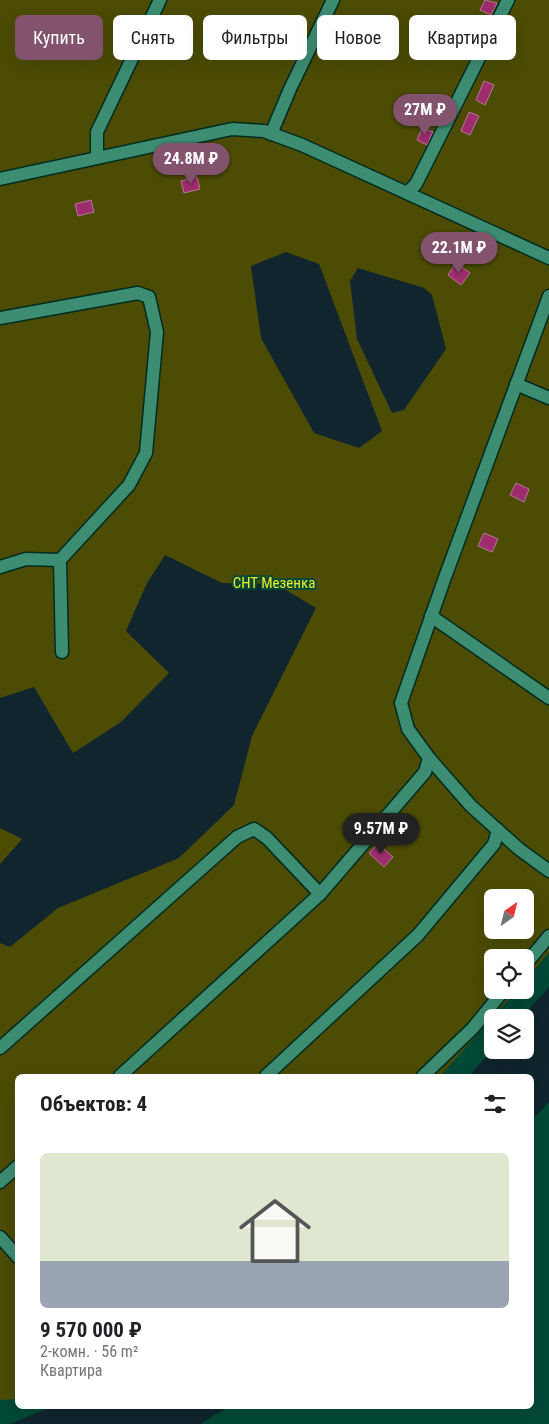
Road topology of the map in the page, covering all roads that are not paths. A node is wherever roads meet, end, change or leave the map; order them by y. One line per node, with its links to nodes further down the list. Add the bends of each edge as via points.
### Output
1 (160, 0): 5 (street, via 97,132)
2 (334, 0): 4 (street)
3 (508, 0): 7 (street, via 416,184)
4 (271, 134): 5 (street, via 232,129); 7 (street)
5 (97, 158): 6 (street)
6 (0, 179)
7 (407, 193): 8 (street)
8 (549, 258)
9 (549, 296): 11 (street)
10 (0, 318): 13 (street, via 138,293 149,297 157,332 146,453 129,485)
11 (516, 384): 12 (street); 15 (street)
12 (549, 398)
13 (60, 560): 14 (street, via 26,559); 16 (street)
14 (0, 567)
15 (431, 616): 17 (street); 18 (street, via 401,703 408,729)
16 (62, 652)
17 (549, 698)
18 (429, 758): 19 (street, via 471,806); 21 (street, via 425,772)
19 (498, 830): 20 (street); 27 (street, via 494,844 418,935)
20 (549, 871)
21 (320, 894): 25 (street, via 267,838 254,829 237,837); 26 (street)
22 (549, 936): 23 (street)
23 (534, 954)
24 (497, 999): 28 (street, via 473,1028)
25 (0, 1048)
26 (122, 1074)
27 (268, 1074)
28 (425, 1074)
29 (15, 1169): 30 (street)
30 (0, 1182)
31 (0, 1237): 32 (street)
32 (15, 1254)

